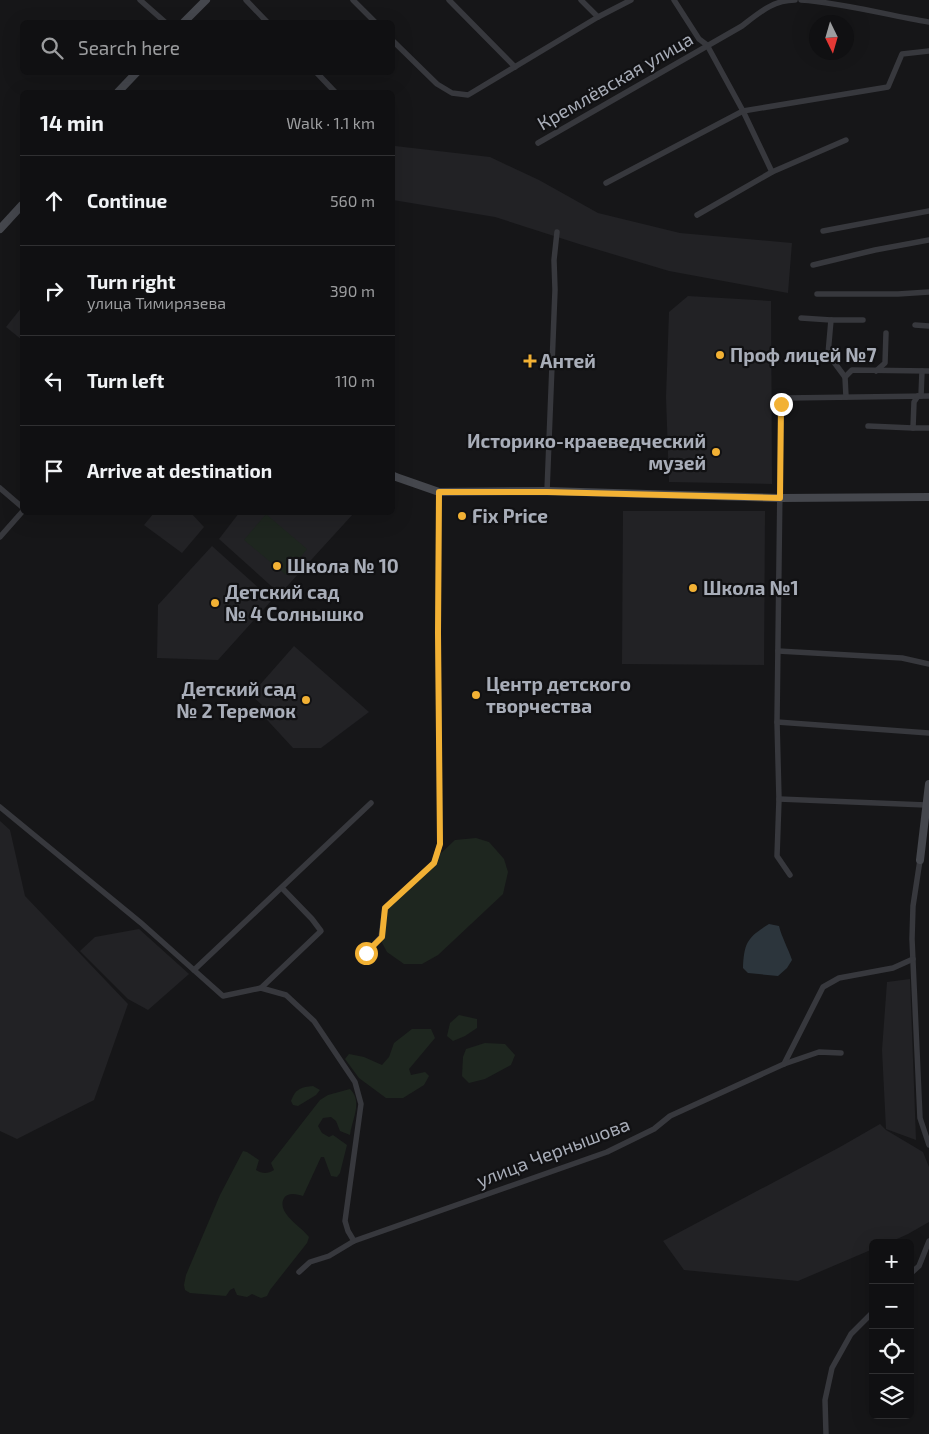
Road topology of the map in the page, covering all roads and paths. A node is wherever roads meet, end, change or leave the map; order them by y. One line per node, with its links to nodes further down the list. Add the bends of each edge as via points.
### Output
1 (140, 0): 12 (street)
2 (206, 0): 13 (street)
3 (246, 0): 14 (street)
4 (353, 0): 15 (street)
5 (449, 0): 20 (street)
6 (581, 0): 11 (street)
7 (631, 0): 11 (street)
8 (674, 0): 18 (street, via 699,39)
9 (795, 0): 18 (street, Кремлёвская улица, via 767,7 742,26)
10 (801, 0): 16 (street)
11 (598, 17): 20 (street)
12 (163, 20)
13 (186, 20)
14 (265, 20)
15 (373, 20)
16 (929, 22)
17 (395, 43): 20 (street, via 437,84 452,93 468,95)
18 (707, 44): 25 (street); 27 (street, Кремлёвская улица)
19 (929, 52): 25 (street, via 902,54 888,87)
20 (515, 67)
21 (134, 75): 23 (street)
22 (319, 75): 24 (street)
23 (120, 90)
24 (333, 90)
25 (743, 111): 28 (street); 29 (street)
26 (846, 140): 28 (street)
27 (538, 143)
28 (772, 172): 32 (street)
29 (606, 183)
30 (20, 207): 33 (street)
31 (929, 211): 34 (street)
32 (697, 215)
33 (0, 229)
34 (823, 231)
35 (556, 232): 59 (street)
36 (929, 240): 37 (street)
37 (813, 265)
38 (929, 292): 39 (street)
39 (817, 294)
40 (801, 318): 41 (street)
41 (831, 320): 42 (street); 49 (street, via 828,354)
42 (863, 320)
43 (915, 325): 44 (street)
44 (929, 326)
45 (886, 334): 46 (street, via 885,363)
46 (876, 370): 47 (street); 49 (street, via 852,370)
47 (922, 371): 48 (street); 50 (street)
48 (929, 371)
49 (845, 377): 52 (street)
50 (920, 396): 51 (street); 52 (street); 54 (street, via 914,402)
51 (929, 396)
52 (846, 397): 61 (street, via 782,400)
53 (868, 426): 54 (street)
54 (913, 428): 55 (street)
55 (929, 428)
56 (395, 477): 58 (street)
57 (0, 488): 62 (street)
58 (439, 492): 59 (street); 77 (street, via 440,844 434,863 385,908 382,937)
59 (547, 492): 61 (street)
60 (929, 497): 61 (street)
61 (780, 498): 65 (street)
62 (20, 505)
63 (20, 514): 64 (street)
64 (0, 537)
65 (778, 651): 66 (street, via 902,658); 67 (street)
66 (929, 664)
67 (777, 722): 68 (street); 70 (street)
68 (929, 734)
69 (929, 784): 72 (street)
70 (779, 799): 72 (street); 75 (street, via 777,856)
71 (371, 803): 76 (street)
72 (926, 805): 74 (street)
73 (0, 807): 79 (street)
74 (920, 860): 78 (street, via 913,906)
75 (790, 875)
76 (282, 888): 79 (street); 80 (street, via 321,931)
77 (366, 953)
78 (913, 960): 82 (street, via 894,968 839,978 823,987); 83 (street, via 920,1118)
79 (194, 970): 80 (street, via 223,996)
80 (261, 988): 85 (street, via 286,994 314,1021 355,1082 361,1104 345,1221)
81 (841, 1053): 82 (street, улица Чернышова, via 820,1052)
82 (784, 1064): 85 (street, улица Чернышова, via 670,1116 607,1152)
83 (929, 1145)
84 (929, 1241): 86 (street)
85 (354, 1242): 87 (street, улица Чернышова, via 310,1262)
86 (914, 1270)
87 (299, 1272)
88 (869, 1316): 89 (street, via 851,1334 832,1368 825,1400)
89 (826, 1434)

